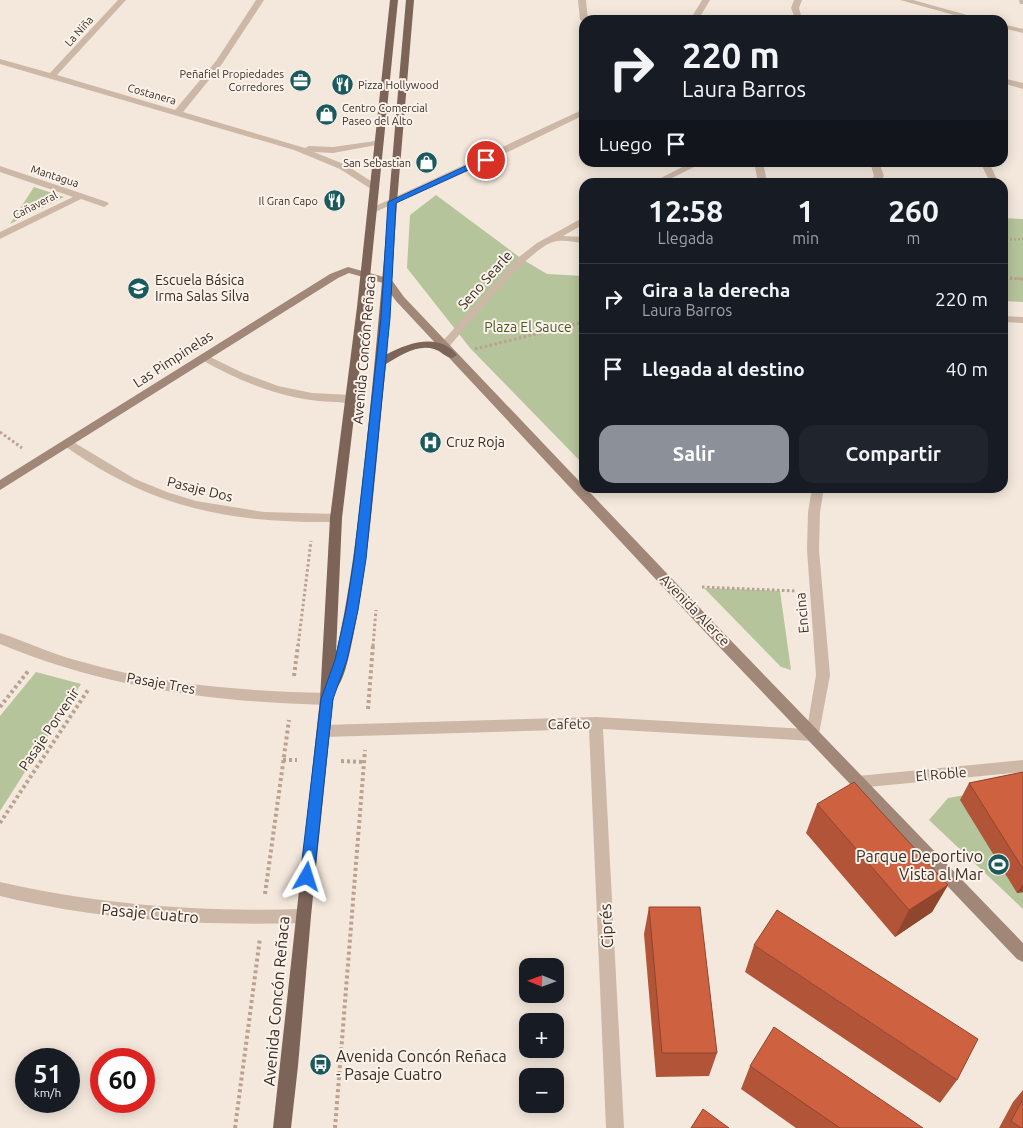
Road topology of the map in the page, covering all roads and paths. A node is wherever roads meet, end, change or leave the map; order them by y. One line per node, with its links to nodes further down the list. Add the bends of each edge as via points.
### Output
1 (122, 0): 17 (street, La Niña)
2 (260, 0): 21 (street, via 219,62)
3 (394, 0): 23 (main road, Avenida Concón Reñaca)
4 (410, 0): 30 (main road, Avenida Concón Reñaca)
5 (582, 0): 9 (street)
6 (706, 0): 10 (street)
7 (798, 0): 11 (street, via 795,8)
8 (904, 0): 12 (street)
9 (584, 15)
10 (697, 15)
11 (798, 15)
12 (962, 15)
13 (1008, 27): 14 (street)
14 (1023, 31)
15 (0, 61): 17 (street, Costanera)
16 (1008, 75): 18 (street)
17 (52, 76): 21 (street, Costanera)
18 (1023, 79)
19 (1008, 82): 20 (street)
20 (1023, 86)
21 (177, 113): 24 (street, Costanera)
22 (579, 114): 30 (street)
23 (379, 142): 24 (street, Costanera, via 333,150); 28 (main road, Avenida Concón Reñaca)
24 (297, 148): 28 (street, Costanera, via 343,167)
25 (690, 167): 27 (street)
26 (0, 169): 29 (street, Mantagua)
27 (666, 178)
28 (374, 187): 32 (main road, Avenida Concón Reñaca)
29 (81, 196): 31 (street, Mantagua); 34 (street, Cañaveral)
30 (392, 202): 32 (street); 42 (main road, Avenida Concón Reñaca)
31 (104, 204)
32 (372, 210): 39 (main road, Avenida Concón Reñaca)
33 (579, 223): 35 (street, Seno Searle)
34 (0, 236)
35 (552, 238): 38 (street); 47 (street, Seno Searle, via 522,259)
36 (1023, 238): 37 (path)
37 (1008, 239)
38 (579, 240)
39 (365, 273): 42 (street); 48 (street, Las Pimpinelas, via 348,270 334,276); 50 (main road, Avenida Concón Reñaca)
40 (1008, 278): 41 (path)
41 (1023, 279)
42 (387, 280): 47 (street, Avenida Alerce, via 400,299); 49 (main road, Avenida Concón Reñaca)
43 (1008, 319): 44 (street)
44 (1023, 320)
45 (579, 323): 46 (path)
46 (487, 347)
47 (448, 351): 49 (main road, via 437,346 415,345); 52 (street, Avenida Alerce)
48 (204, 356): 50 (street, via 230,372 270,388 311,398); 51 (street, Las Pimpinelas)
49 (381, 362): 62 (main road, Avenida Concón Reñaca, via 355,593 341,660)
50 (351, 399): 56 (main road, Avenida Concón Reñaca)
51 (70, 444): 53 (street, Las Pimpinelas); 56 (street, Pasaje Dos, via 121,478 188,504 254,516)
52 (579, 485)
53 (0, 486)
54 (587, 493): 57 (street, Avenida Alerce)
55 (817, 493): 58 (street, Encina, via 813,550)
56 (336, 518): 62 (main road, Avenida Concón Reñaca)
57 (672, 586): 58 (path); 66 (street, Avenida Alerce)
58 (815, 591): 66 (street, Encina, via 823,675)
59 (0, 638): 60 (street, Pasaje Tres)
60 (42, 654): 61 (street, Pasaje Tres); 63 (path)
61 (100, 672): 62 (street, Pasaje Tres, via 193,690); 69 (path, Pasaje Porvenir)
62 (327, 699): 65 (main road, Avenida Concón Reñaca)
63 (0, 707)
64 (596, 723): 65 (street, Cafeto); 66 (street, Cafeto); 74 (street, Ciprés)
65 (324, 731): 71 (main road, Avenida Concón Reñaca)
66 (813, 735): 68 (street, Avenida Alerce)
67 (1023, 766): 68 (street, El Roble)
68 (858, 782): 72 (street, Avenida Alerce)
69 (0, 823)
70 (0, 889): 71 (street, Pasaje Cuatro, via 76,906 137,914 199,918)
71 (303, 916): 73 (main road, Avenida Concón Reñaca)
72 (1023, 954)
73 (282, 1128)
74 (615, 1128)

